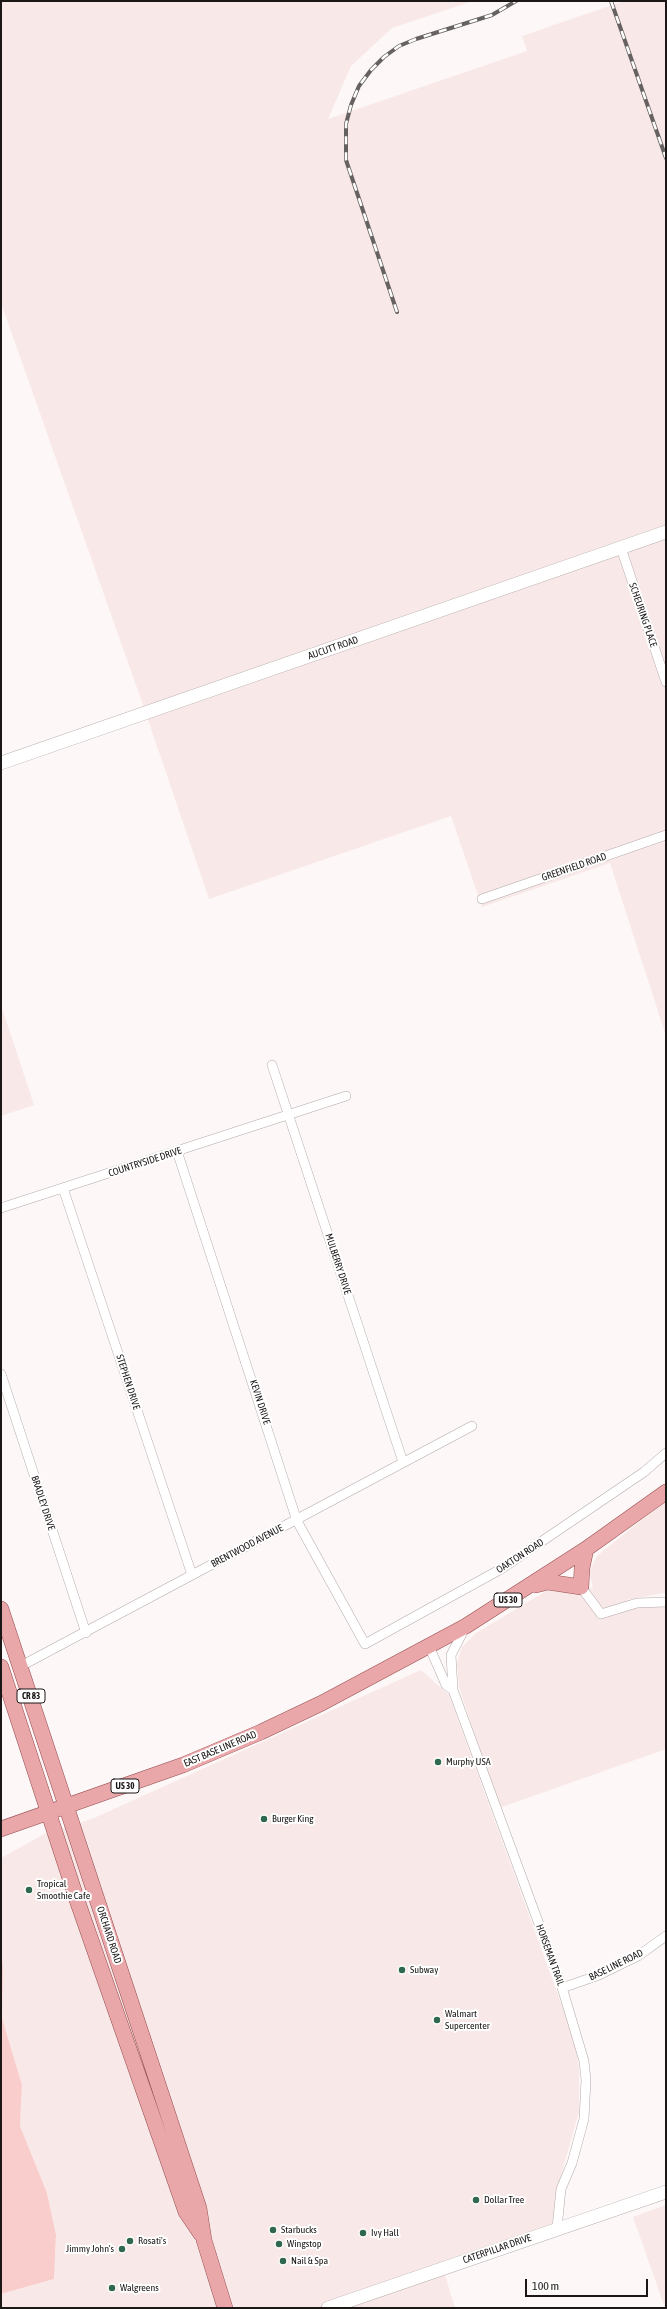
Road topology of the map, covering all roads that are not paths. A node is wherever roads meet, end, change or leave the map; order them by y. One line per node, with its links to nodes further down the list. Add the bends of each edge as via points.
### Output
1 (666, 532): 2 (street, AUCUTT ROAD)
2 (621, 548): 3 (street, SCHEURING PLACE); 4 (street, AUCUTT ROAD)
3 (666, 682)
4 (1, 763)
5 (666, 834): 6 (street, GREENFIELD ROAD)
6 (482, 899)
7 (272, 1065): 9 (street, MULBERRY DRIVE)
8 (346, 1096): 9 (street, COUNTRYSIDE DRIVE)
9 (288, 1115): 10 (street, COUNTRYSIDE DRIVE); 16 (street, MULBERRY DRIVE)
10 (177, 1151): 11 (street, COUNTRYSIDE DRIVE); 18 (street, KEVIN DRIVE)
11 (63, 1188): 12 (street, COUNTRYSIDE DRIVE); 20 (street, STEPHEN DRIVE)
12 (1, 1208)
13 (1, 1374): 26 (street, BRADLEY DRIVE)
14 (472, 1426): 16 (street, BRENTWOOD AVENUE)
15 (666, 1453): 27 (street, OAKTON ROAD, via 644,1472 501,1569)
16 (403, 1462): 18 (street, BRENTWOOD AVENUE)
17 (666, 1492): 19 (main road, US 30)
18 (297, 1521): 20 (street, BRENTWOOD AVENUE); 27 (street, KEVIN DRIVE)
19 (586, 1549): 21 (main road); 22 (main road, US 30)
20 (192, 1575): 26 (street, BRENTWOOD AVENUE)
21 (582, 1587): 22 (main road, via 548,1582); 23 (street, via 601,1614 636,1603)
22 (528, 1588): 25 (main road, US 30)
23 (666, 1602)
24 (1, 1609): 29 (main road, ORCHARD ROAD / CR 83)
25 (466, 1626): 28 (main road, US 30); 31 (street, HORSEMAN TRAIL, via 451,1655)
26 (86, 1632): 29 (street, BRENTWOOD AVENUE)
27 (365, 1644)
28 (428, 1646): 31 (street, HORSEMAN TRAIL, via 446,1685); 32 (main road, EAST BASE LINE ROAD / US 30, via 322,1703 261,1732 183,1765)
29 (21, 1666): 32 (main road, ORCHARD ROAD / CR 83)
30 (1, 1667): 33 (main road, ORCHARD ROAD / CR 83)
31 (453, 1690): 36 (street, HORSEMAN TRAIL)
32 (67, 1807): 33 (main road, EAST BASE LINE ROAD / US 30); 39 (main road, ORCHARD ROAD, via 199,2208)
33 (48, 1813): 34 (main road, EAST BASE LINE ROAD / US 30); 39 (main road, ORCHARD ROAD, via 186,2212)
34 (1, 1829)
35 (666, 1936): 36 (street, BASE LINE ROAD, via 638,1956)
36 (562, 1988): 38 (street, HORSEMAN TRAIL, via 580,2044 586,2087 584,2119 572,2163 561,2189)
37 (666, 2192): 38 (street, CATERPILLAR DRIVE)
38 (556, 2228): 41 (street, CATERPILLAR DRIVE)
39 (204, 2240): 40 (main road, ORCHARD ROAD)
40 (225, 2308)
41 (328, 2308)

